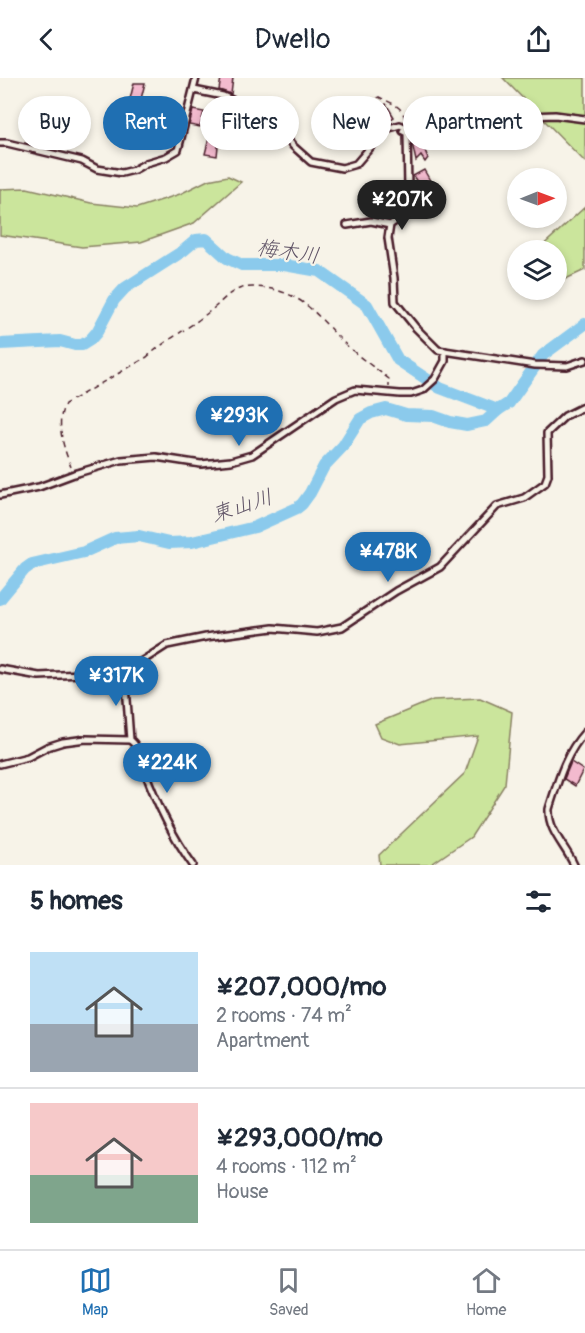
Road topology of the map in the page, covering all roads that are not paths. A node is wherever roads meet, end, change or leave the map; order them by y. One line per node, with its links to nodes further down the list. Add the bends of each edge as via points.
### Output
1 (196, 78): 2 (street)
2 (194, 90): 4 (street, via 223,96 262,114 311,162 330,167 356,164 386,129); 5 (street, via 178,150 134,170 97,170 82,161)
3 (585, 119): 4 (street, via 528,116 472,135)
4 (396, 127): 7 (street, via 407,134 408,189 401,217)
5 (0, 143)
6 (347, 225): 7 (street, via 371,221)
7 (390, 225): 8 (street, via 395,302 432,345)
8 (445, 351): 9 (street, via 535,365 567,366); 11 (street, via 445,361 435,379 423,390 411,394 355,390 336,398 252,455 201,464 156,457 121,460 39,487)
9 (585, 360)
10 (585, 406): 13 (street, via 565,416 547,433 548,475 537,490 497,506 440,567 342,627 317,632 273,628 167,645)
11 (0, 495)
12 (0, 669): 13 (street, via 39,675)
13 (125, 672): 15 (street)
14 (585, 732): 18 (street, via 567,756 548,818)
15 (130, 740): 16 (street, via 63,742); 17 (street)
16 (0, 764)
17 (193, 865)
18 (574, 865)

